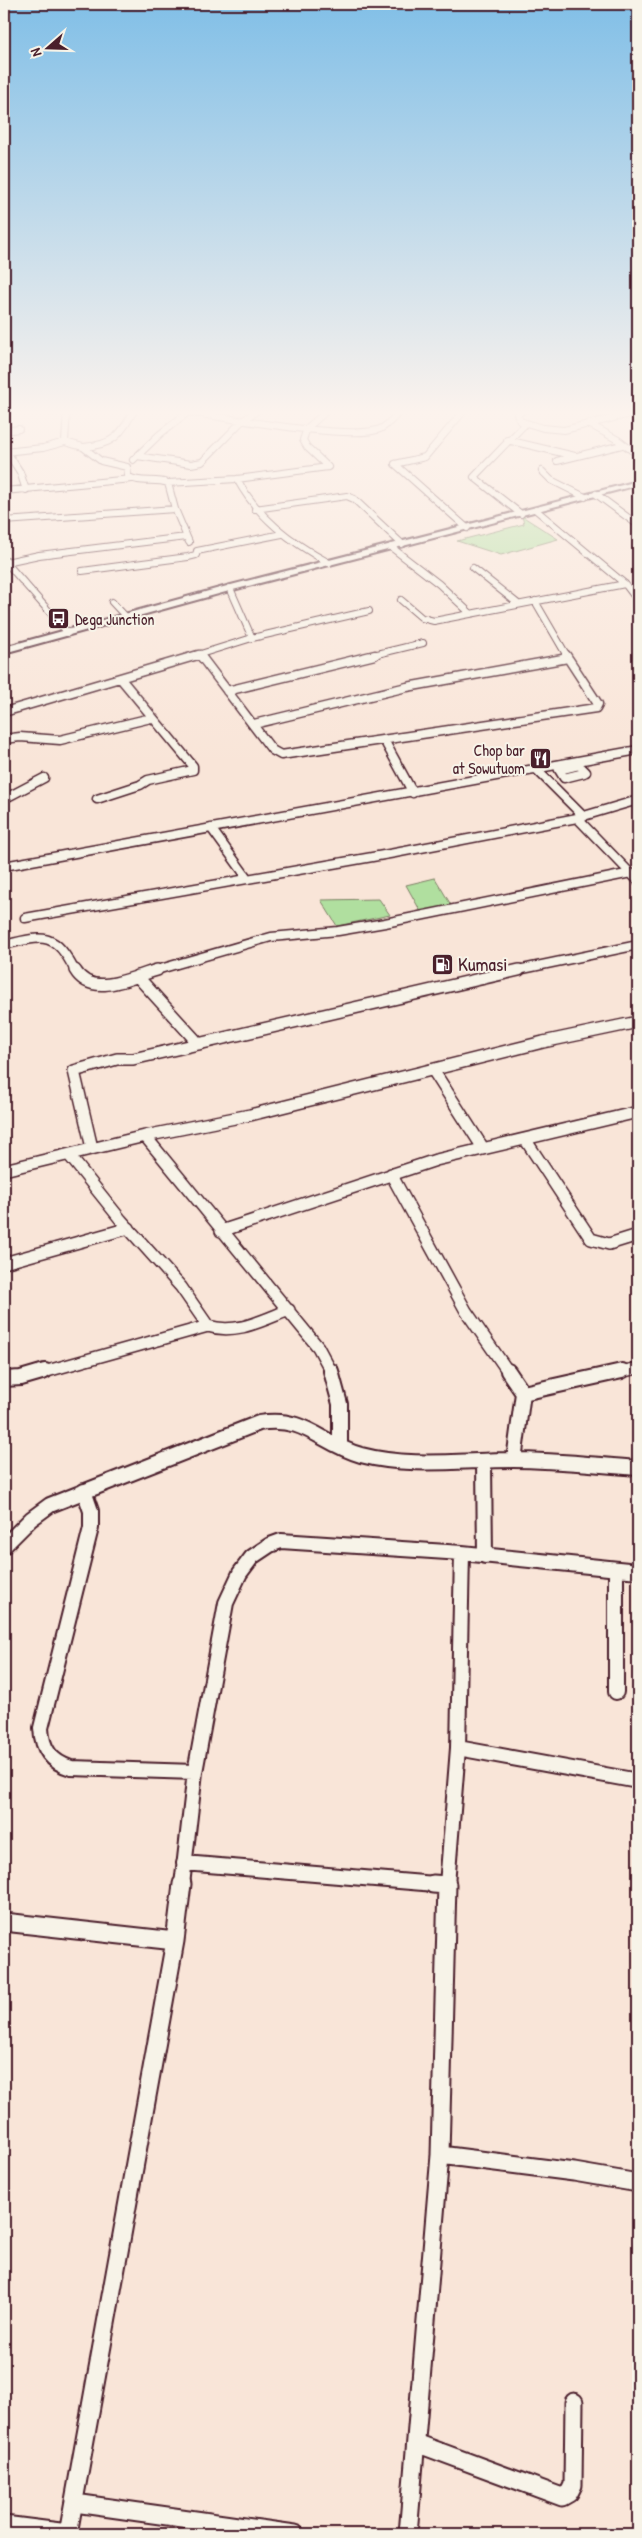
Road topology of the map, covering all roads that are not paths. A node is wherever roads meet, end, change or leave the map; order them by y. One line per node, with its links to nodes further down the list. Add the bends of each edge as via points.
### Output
1 (182, 527): 7 (street)
2 (275, 527): 6 (street)
3 (384, 527): 8 (street)
4 (557, 527): 15 (street)
5 (467, 528): 8 (main road)
6 (282, 534): 10 (street); 12 (street)
7 (186, 537): 10 (street); 11 (street)
8 (402, 544): 9 (main road)
9 (391, 547): 12 (main road); 23 (street)
10 (197, 551): 14 (street, via 188,557)
11 (5, 561): 25 (street)
12 (329, 563): 16 (main road)
13 (473, 568): 21 (street)
14 (82, 571)
15 (625, 584): 18 (street); 19 (street)
16 (230, 588): 24 (main road); 26 (street)
17 (401, 600): 23 (street, via 427,620)
18 (535, 601): 21 (street); 30 (street)
19 (638, 601)
20 (112, 602): 24 (street)
21 (517, 604): 23 (street)
22 (369, 611): 26 (street)
23 (470, 613)
24 (126, 617): 25 (main road)
25 (68, 633): 28 (main road)
26 (252, 638): 29 (street)
27 (423, 643): 32 (street)
28 (4, 650)
29 (199, 654): 31 (street); 32 (street)
30 (568, 658): 35 (street, via 417,685); 37 (street, via 598,704 596,708)
31 (121, 680): 33 (street); 34 (street)
32 (227, 691): 35 (street)
33 (4, 712)
34 (151, 718): 36 (street, via 60,740 24,736); 43 (street, via 193,766 193,770 148,780 140,786)
35 (254, 724): 37 (street, via 272,750 281,755)
36 (4, 739)
37 (384, 740): 41 (street)
38 (638, 750): 39 (street)
39 (536, 770): 41 (street); 45 (street)
40 (44, 778): 42 (street)
41 (413, 792): 46 (street)
42 (4, 799)
43 (97, 800)
44 (638, 800): 45 (street)
45 (581, 818): 48 (street); 49 (street)
46 (211, 828): 47 (street); 49 (street)
47 (4, 866)
48 (631, 873): 50 (street); 54 (street, via 386,923 329,932 285,934 224,948)
49 (248, 879): 51 (street)
50 (638, 882)
51 (25, 918)
52 (4, 945): 54 (street, via 43,939 54,942 67,954 80,980 90,985 104,985)
53 (638, 945): 56 (street)
54 (137, 976): 56 (street)
55 (638, 1022): 57 (street)
56 (199, 1044): 61 (street, via 74,1071)
57 (433, 1070): 59 (street, via 250,1115); 62 (street)
58 (638, 1112): 60 (street)
59 (146, 1136): 61 (street); 67 (street)
60 (526, 1139): 62 (street); 68 (street, via 591,1239 602,1245)
61 (92, 1148): 63 (street)
62 (484, 1148): 65 (street)
63 (69, 1155): 64 (street); 66 (street)
64 (4, 1170)
65 (390, 1174): 67 (street); 74 (street, via 466,1310)
66 (129, 1228): 69 (street); 71 (street, via 177,1280 197,1305)
67 (221, 1231): 70 (street)
68 (638, 1235)
69 (4, 1263)
70 (289, 1310): 71 (street, via 228,1329 217,1330); 75 (street, via 318,1347 340,1390)
71 (208, 1326): 73 (street, via 21,1378)
72 (638, 1368): 74 (street)
73 (4, 1379)
74 (523, 1393): 76 (street)
75 (340, 1445): 77 (street, via 366,1456 416,1462); 79 (street, via 294,1423 277,1420 259,1423)
76 (514, 1460): 77 (street); 78 (street)
77 (484, 1462): 82 (street)
78 (638, 1468)
79 (84, 1491): 80 (street, via 50,1505); 87 (street, via 91,1511 91,1528 41,1728 44,1749 56,1762 71,1768)
80 (4, 1546)
81 (462, 1553): 82 (street); 86 (street); 87 (street, via 281,1542 258,1551 236,1578 226,1603)
82 (485, 1556): 83 (street)
83 (616, 1570): 84 (street); 85 (street)
84 (638, 1571)
85 (616, 1692)
86 (458, 1748): 88 (street); 90 (street)
87 (195, 1772): 89 (street)
88 (638, 1781)
89 (184, 1864): 90 (street); 92 (street)
90 (447, 1885): 93 (street)
91 (4, 1922): 92 (street)
92 (175, 1941): 97 (street)
93 (440, 2155): 94 (street, via 574,2172); 96 (street)
94 (638, 2184)
95 (574, 2402): 96 (street, via 573,2485 562,2497)
96 (416, 2443): 101 (street)
97 (75, 2503): 99 (street); 100 (street)
98 (4, 2525): 99 (street)
99 (68, 2533)
100 (295, 2534)
101 (408, 2534)

